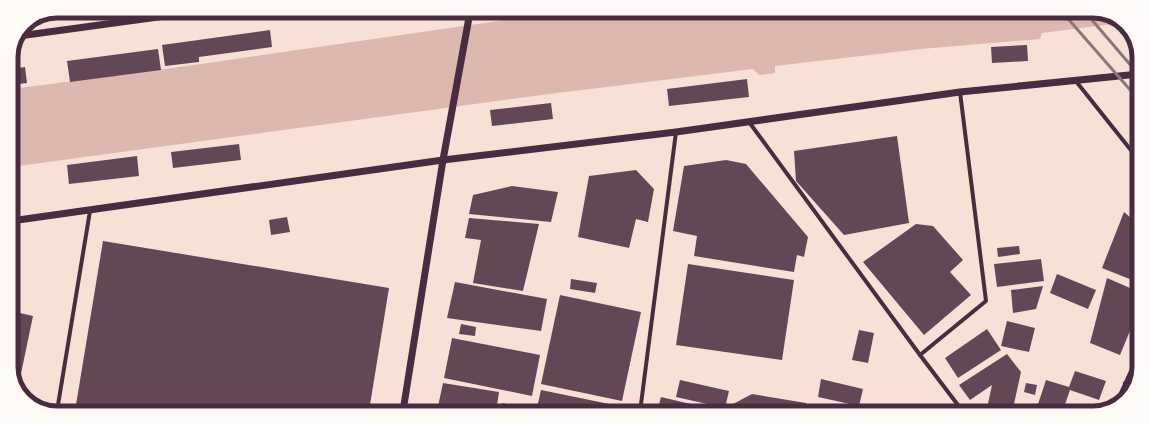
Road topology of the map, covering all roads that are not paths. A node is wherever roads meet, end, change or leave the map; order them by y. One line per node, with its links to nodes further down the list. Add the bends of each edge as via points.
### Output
1 (134, 18): 3 (street)
2 (469, 18): 10 (street)
3 (25, 35)
4 (1132, 75): 5 (street)
5 (1074, 79): 6 (street); 9 (street)
6 (960, 92): 7 (street); 13 (street, via 986,301)
7 (749, 122): 8 (street); 13 (street)
8 (676, 132): 10 (street); 20 (street)
9 (1132, 152)
10 (442, 160): 11 (street); 19 (street)
11 (90, 211): 12 (street); 18 (street)
12 (18, 220)
13 (920, 355): 21 (street)
14 (1132, 368): 15 (street)
15 (1125, 383): 16 (street); 17 (street)
16 (1127, 385)
17 (1120, 395)
18 (58, 406)
19 (404, 406)
20 (641, 406)
21 (959, 406)

